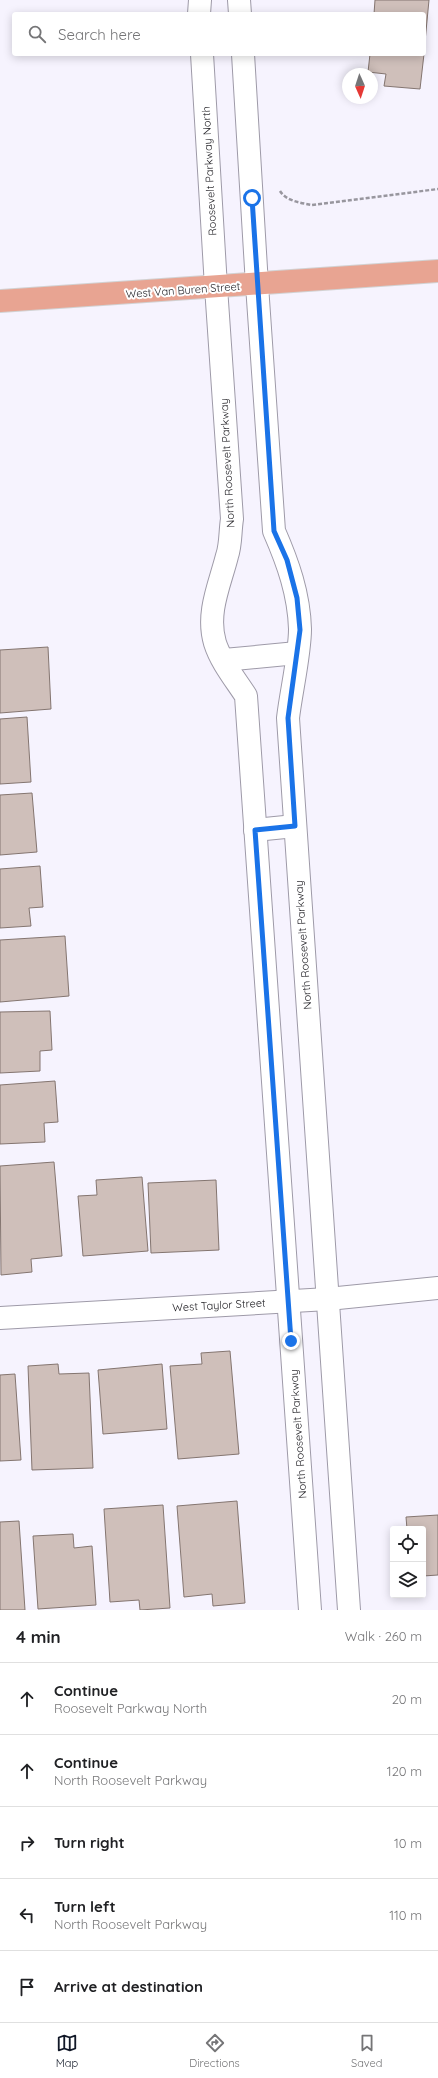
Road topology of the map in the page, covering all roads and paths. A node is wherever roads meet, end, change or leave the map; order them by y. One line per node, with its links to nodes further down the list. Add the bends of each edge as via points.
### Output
1 (200, 0): 3 (street)
2 (239, 0): 4 (street)
3 (199, 12)
4 (240, 12)
5 (202, 56): 11 (street, Roosevelt Parkway North)
6 (242, 56): 10 (street)
7 (277, 185): 8 (path, via 283,196 312,205)
8 (438, 189)
9 (438, 271): 10 (main road, West Van Buren Street)
10 (256, 285): 11 (main road, West Van Buren Street); 13 (street, North Roosevelt Parkway, via 274,531 287,560 297,598 300,630)
11 (216, 287): 12 (main road, West Van Buren Street); 14 (street, North Roosevelt Parkway, via 232,519 228,555 218,582 211,619 215,643)
12 (0, 301)
13 (297, 653): 14 (street); 15 (street, North Roosevelt Parkway, via 288,718)
14 (224, 660): 16 (street, North Roosevelt Parkway, via 246,696)
15 (295, 826): 16 (street); 18 (street, North Roosevelt Parkway)
16 (255, 830): 19 (street, North Roosevelt Parkway)
17 (438, 1288): 18 (street, West Taylor Street)
18 (328, 1299): 19 (street, West Taylor Street); 22 (street, North Roosevelt Parkway)
19 (288, 1301): 20 (street, West Taylor Street); 21 (street, North Roosevelt Parkway)
20 (0, 1318)
21 (310, 1610)
22 (349, 1610)

